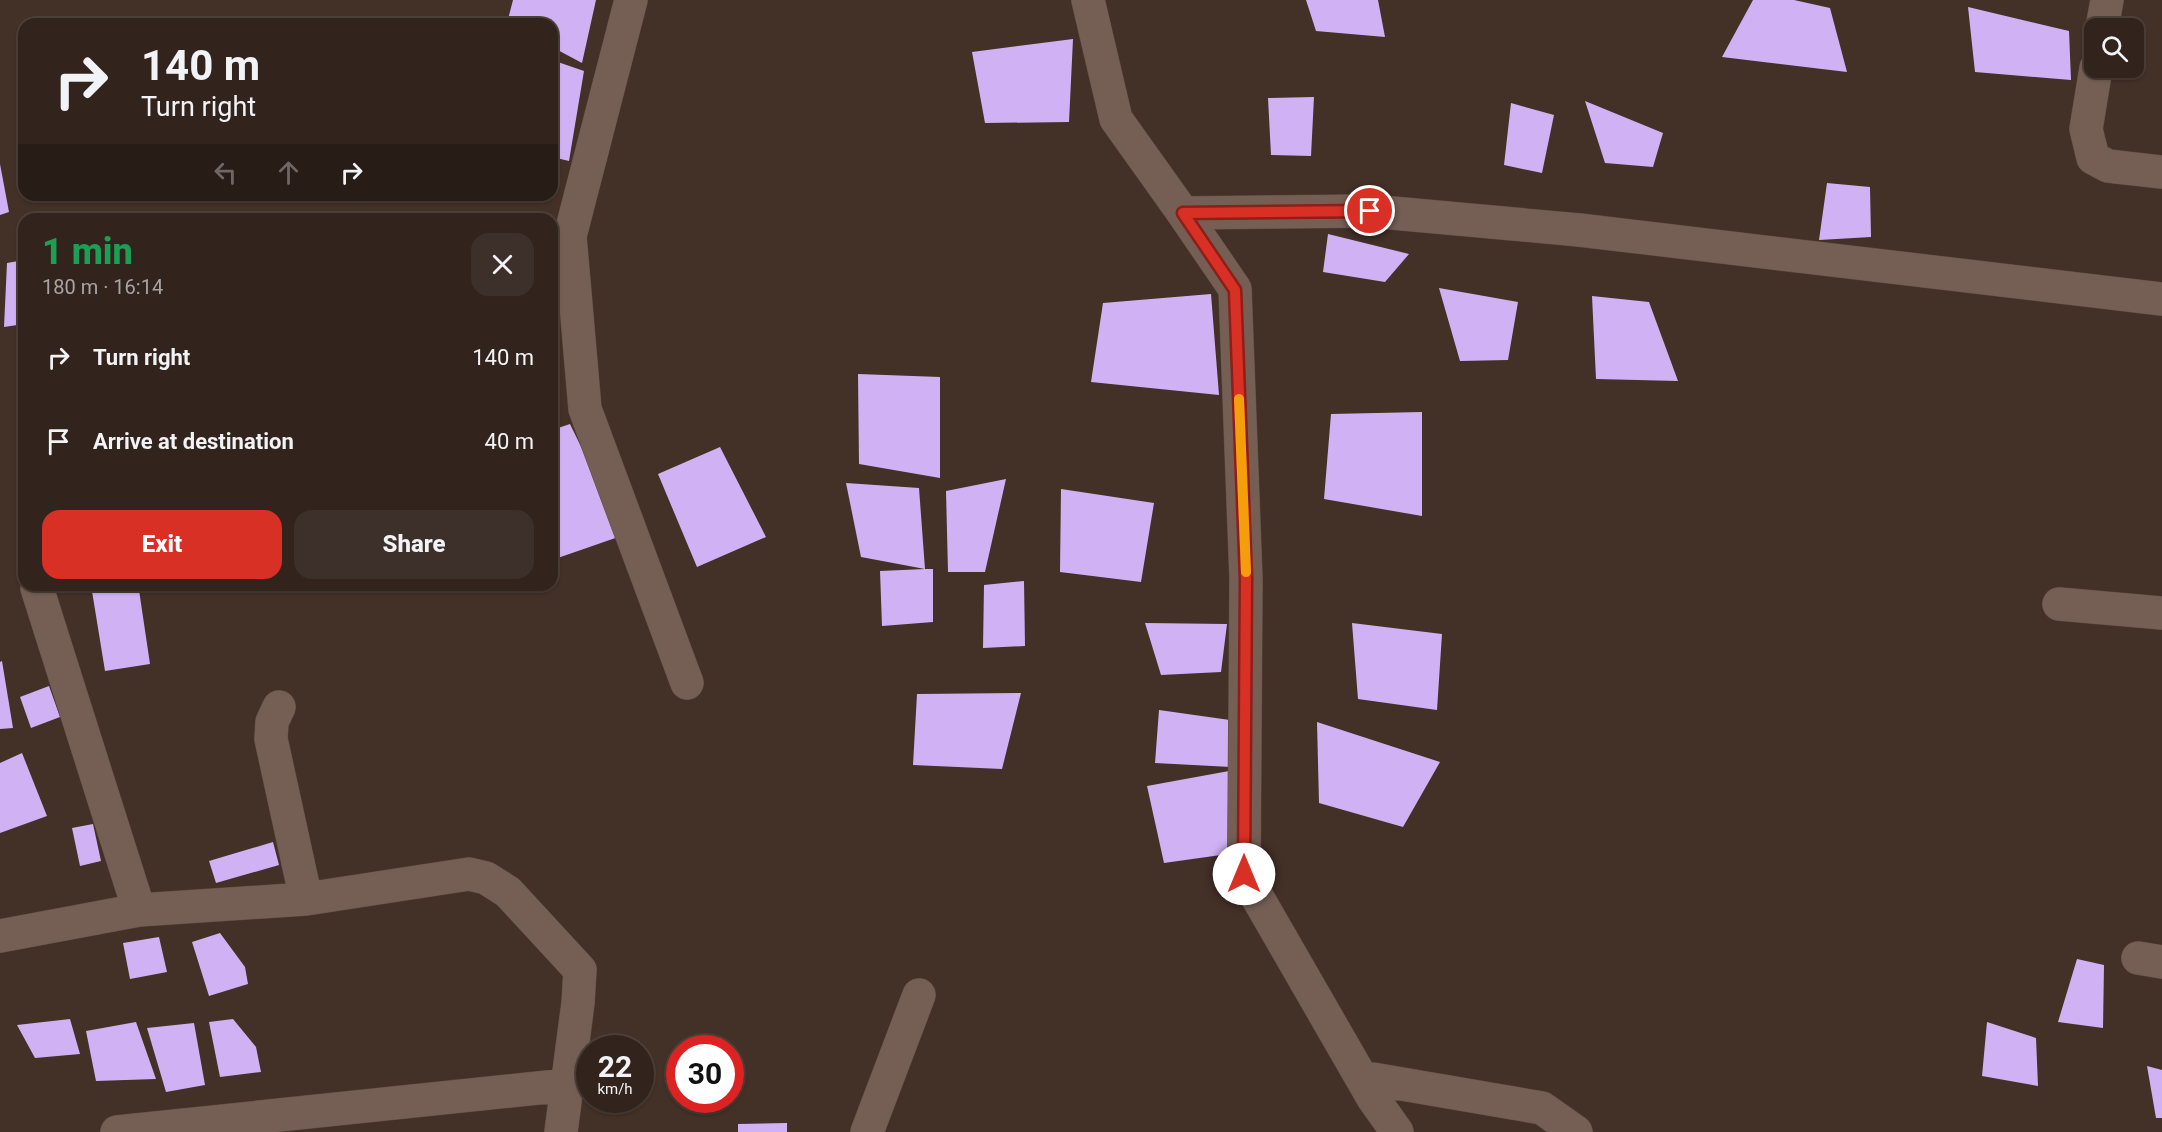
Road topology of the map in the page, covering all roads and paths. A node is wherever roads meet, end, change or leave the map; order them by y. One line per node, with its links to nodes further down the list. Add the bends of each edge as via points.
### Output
1 (632, 0): 12 (street, via 570,236 585,409)
2 (1088, 0): 7 (street, via 1116,119)
3 (2107, 0): 4 (street)
4 (2104, 18)
5 (2094, 78): 6 (street, via 2086,129 2093,158 2108,166)
6 (2162, 172)
7 (1183, 213): 8 (street, via 1381,212 1579,230); 18 (street, via 1235,290 1246,579 1244,874)
8 (2162, 299)
9 (38, 591): 15 (street)
10 (2059, 604): 11 (street)
11 (2162, 613)
12 (687, 683)
13 (279, 707): 14 (street, via 272,722 271,739)
14 (306, 899): 15 (street); 19 (street, via 469,874 486,878 508,892 580,970)
15 (139, 910): 16 (street)
16 (0, 936)
17 (918, 995): 22 (street)
18 (1361, 1077): 23 (street); 24 (street, via 1542,1108)
19 (567, 1085): 20 (street); 21 (street)
20 (117, 1132)
21 (561, 1132)
22 (867, 1132)
23 (1397, 1132)
24 (1576, 1132)

